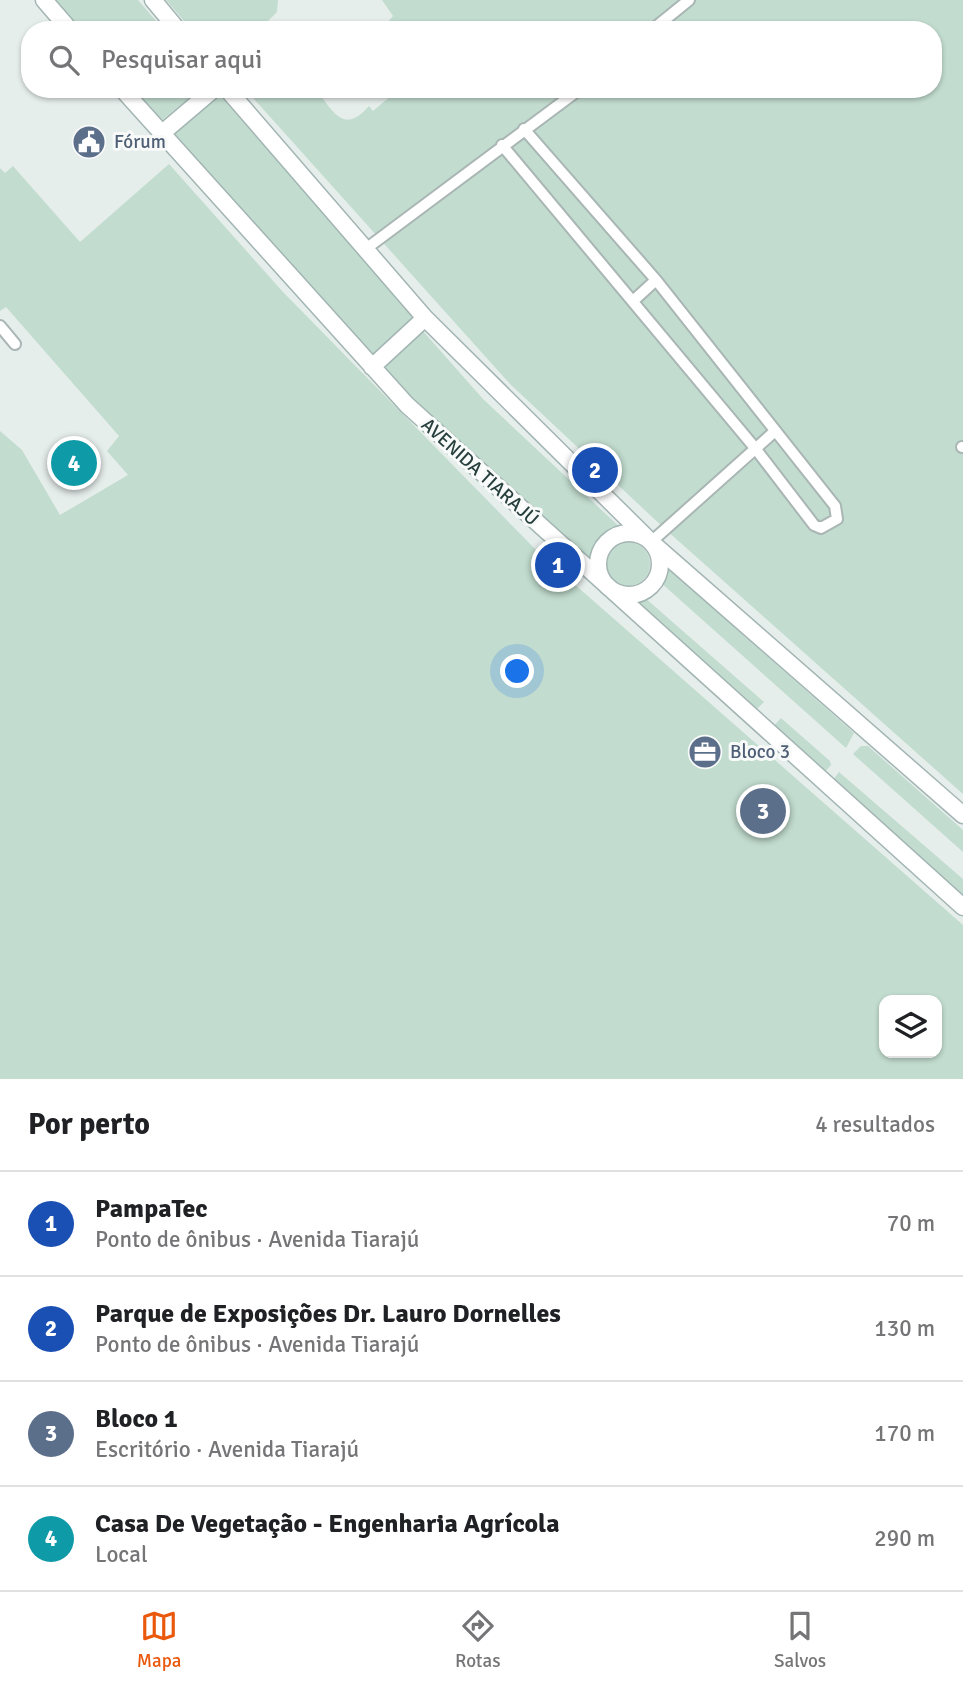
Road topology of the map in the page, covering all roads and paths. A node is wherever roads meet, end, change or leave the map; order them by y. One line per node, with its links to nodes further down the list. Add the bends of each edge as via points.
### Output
1 (44, 0): 4 (main road)
2 (153, 0): 5 (main road)
3 (688, 0): 6 (street)
4 (62, 21)
5 (170, 21)
6 (663, 21)
7 (130, 98): 12 (main road, AVENIDA TIARAJÚ)
8 (203, 98): 12 (main road)
9 (235, 98): 14 (main road)
10 (567, 98): 11 (street)
11 (524, 129): 13 (street); 15 (street)
12 (161, 134): 20 (main road, AVENIDA TIARAJÚ)
13 (502, 145): 14 (street); 16 (street)
14 (367, 248): 17 (main road)
15 (656, 280): 16 (street); 21 (street)
16 (633, 301): 22 (street)
17 (425, 318): 20 (main road); 23 (main road)
18 (0, 326): 19 (street)
19 (15, 344)
20 (372, 367): 24 (main road, AVENIDA TIARAJÚ, via 407,405)
21 (774, 432): 22 (street); 22 (street, via 835,506 837,519 821,528 814,525)
22 (755, 448): 23 (street)
23 (651, 542): 24 (main road, via 660,570 650,588 628,596); 24 (main road, via 634,533 607,542 598,559); 25 (main road)
24 (607, 587): 26 (main road, AVENIDA TIARAJÚ)
25 (963, 815)
26 (963, 907)

